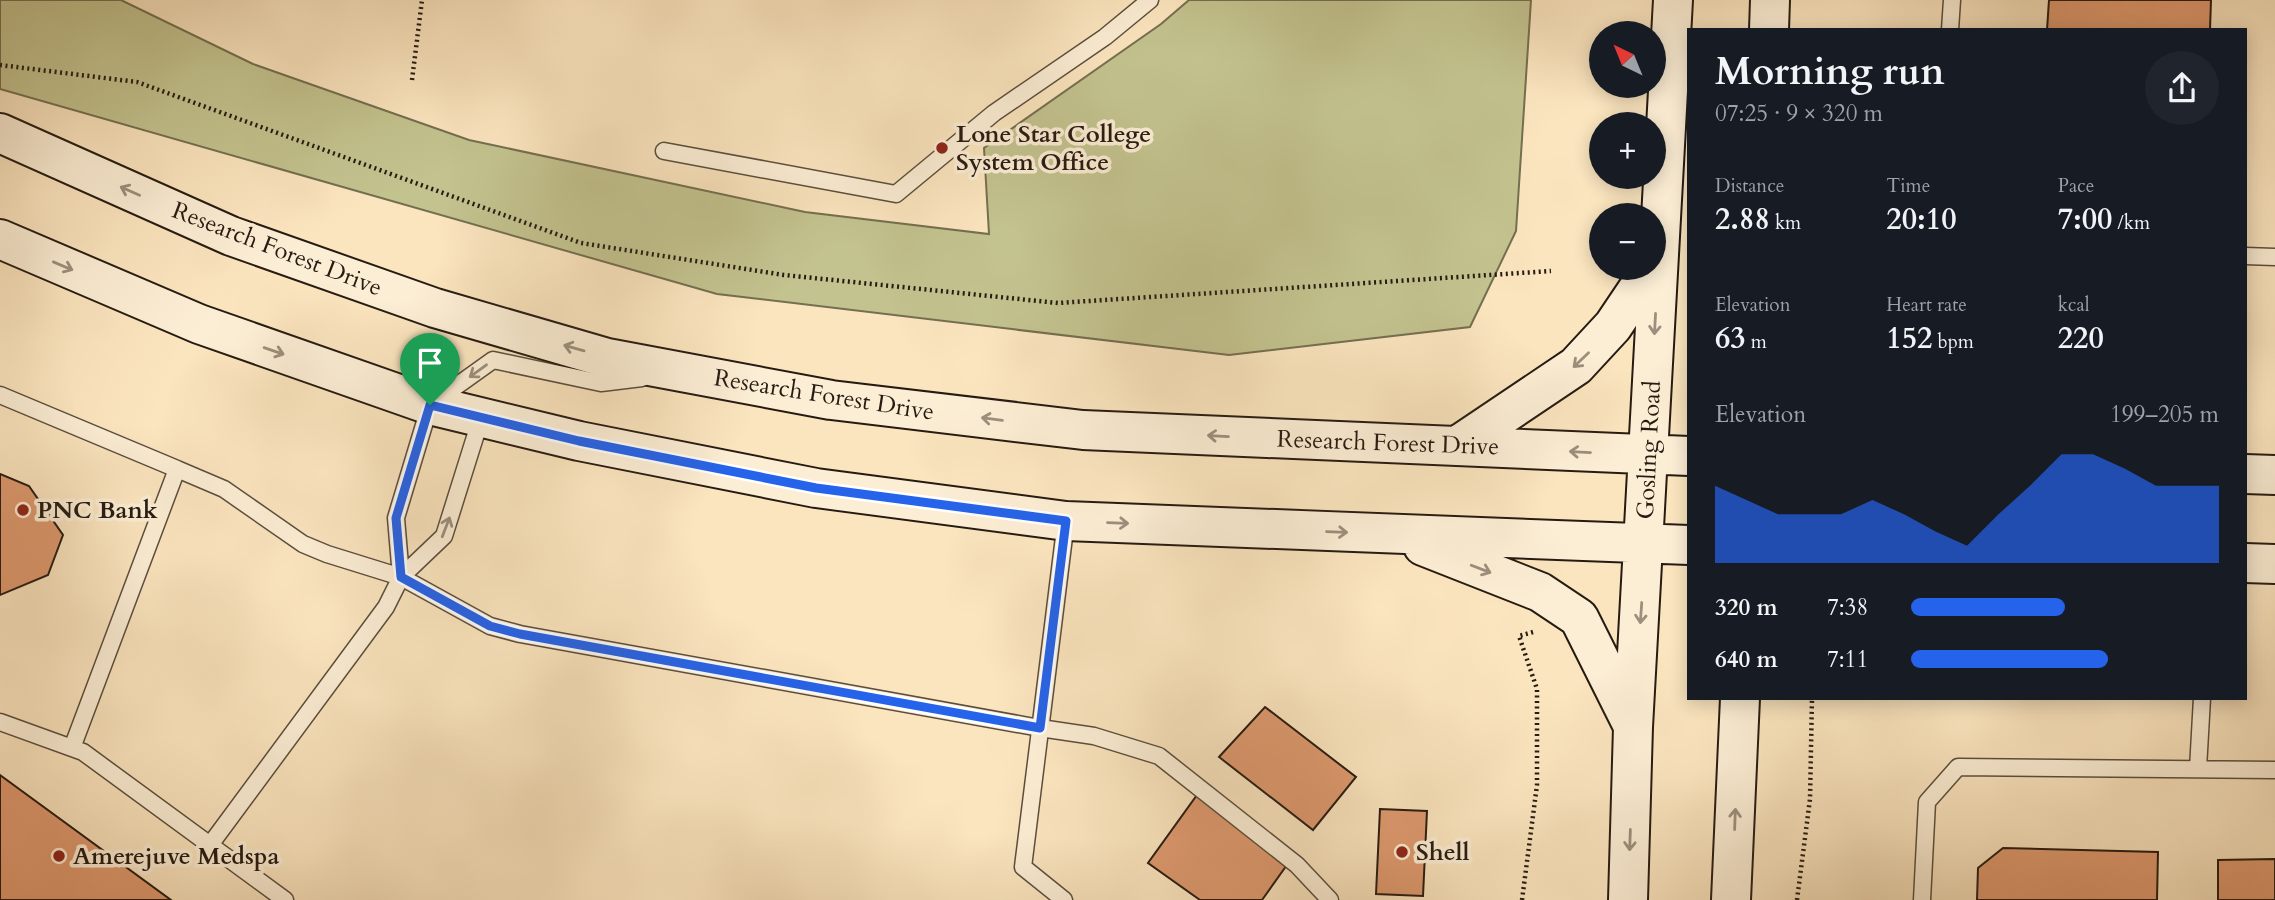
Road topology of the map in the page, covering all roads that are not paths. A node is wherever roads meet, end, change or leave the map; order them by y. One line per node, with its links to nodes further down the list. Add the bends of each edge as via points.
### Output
1 (1150, 0): 8 (lane, via 1105,37 994,113 896,194)
2 (1673, 0): 9 (main road, Gosling Road)
3 (1770, 0): 5 (main road)
4 (1952, 0): 6 (lane)
5 (1769, 28)
6 (1950, 28)
7 (0, 133): 15 (main road, Research Forest Drive, one-way to 7, via 607,358 410,299 231,236)
8 (664, 151)
9 (1659, 203)
10 (0, 239): 17 (main road, one-way to 17, via 199,324)
11 (2247, 256): 12 (lane)
12 (2275, 257)
13 (1644, 280): 19 (main road, one-way to 19, via 1613,327 1576,366)
14 (1654, 280): 20 (main road, Gosling Road, one-way to 20)
15 (686, 373): 17 (lane, one-way to 17, via 601,383 492,360); 19 (main road, Research Forest Drive, one-way to 15, via 1083,430 831,400)
16 (0, 395): 22 (lane)
17 (430, 405): 18 (main road); 31 (lane, via 396,518)
18 (481, 418): 25 (main road, via 816,488); 31 (lane, one-way to 18, via 444,536)
19 (1457, 446): 20 (main road, Research Forest Drive, one-way to 19)
20 (1648, 455): 21 (main road, Research Forest Drive); 27 (main road, Gosling Road)
21 (1687, 456)
22 (177, 469): 31 (lane, via 225,489 303,544); 38 (lane)
23 (2247, 474): 24 (main road)
24 (2275, 475)
25 (1066, 521): 26 (main road, one-way to 26); 37 (lane)
26 (1395, 535): 27 (main road); 36 (main road, one-way to 36, via 1540,592 1579,618)
27 (1644, 545): 28 (main road); 36 (main road, Gosling Road, one-way to 36)
28 (1687, 545)
29 (2247, 563): 30 (main road)
30 (2275, 564)
31 (401, 577): 37 (lane, via 490,626 520,634); 42 (lane, via 386,607)
32 (1740, 700): 39 (main road)
33 (1762, 700): 39 (main road)
34 (2202, 700): 40 (lane)
35 (0, 722): 38 (lane)
36 (1633, 727): 46 (main road, Gosling Road, one-way to 46)
37 (1040, 728): 44 (lane, via 1023,867); 45 (lane, via 1094,736 1159,756 1297,865)
38 (72, 748): 42 (lane)
39 (1737, 764): 47 (main road, one-way to 39)
40 (2198, 769): 41 (lane); 48 (lane, via 1958,767 1927,802)
41 (2275, 770)
42 (209, 845): 43 (lane)
43 (285, 900)
44 (1064, 900)
45 (1330, 900)
46 (1628, 900)
47 (1731, 900)
48 (1922, 900)

